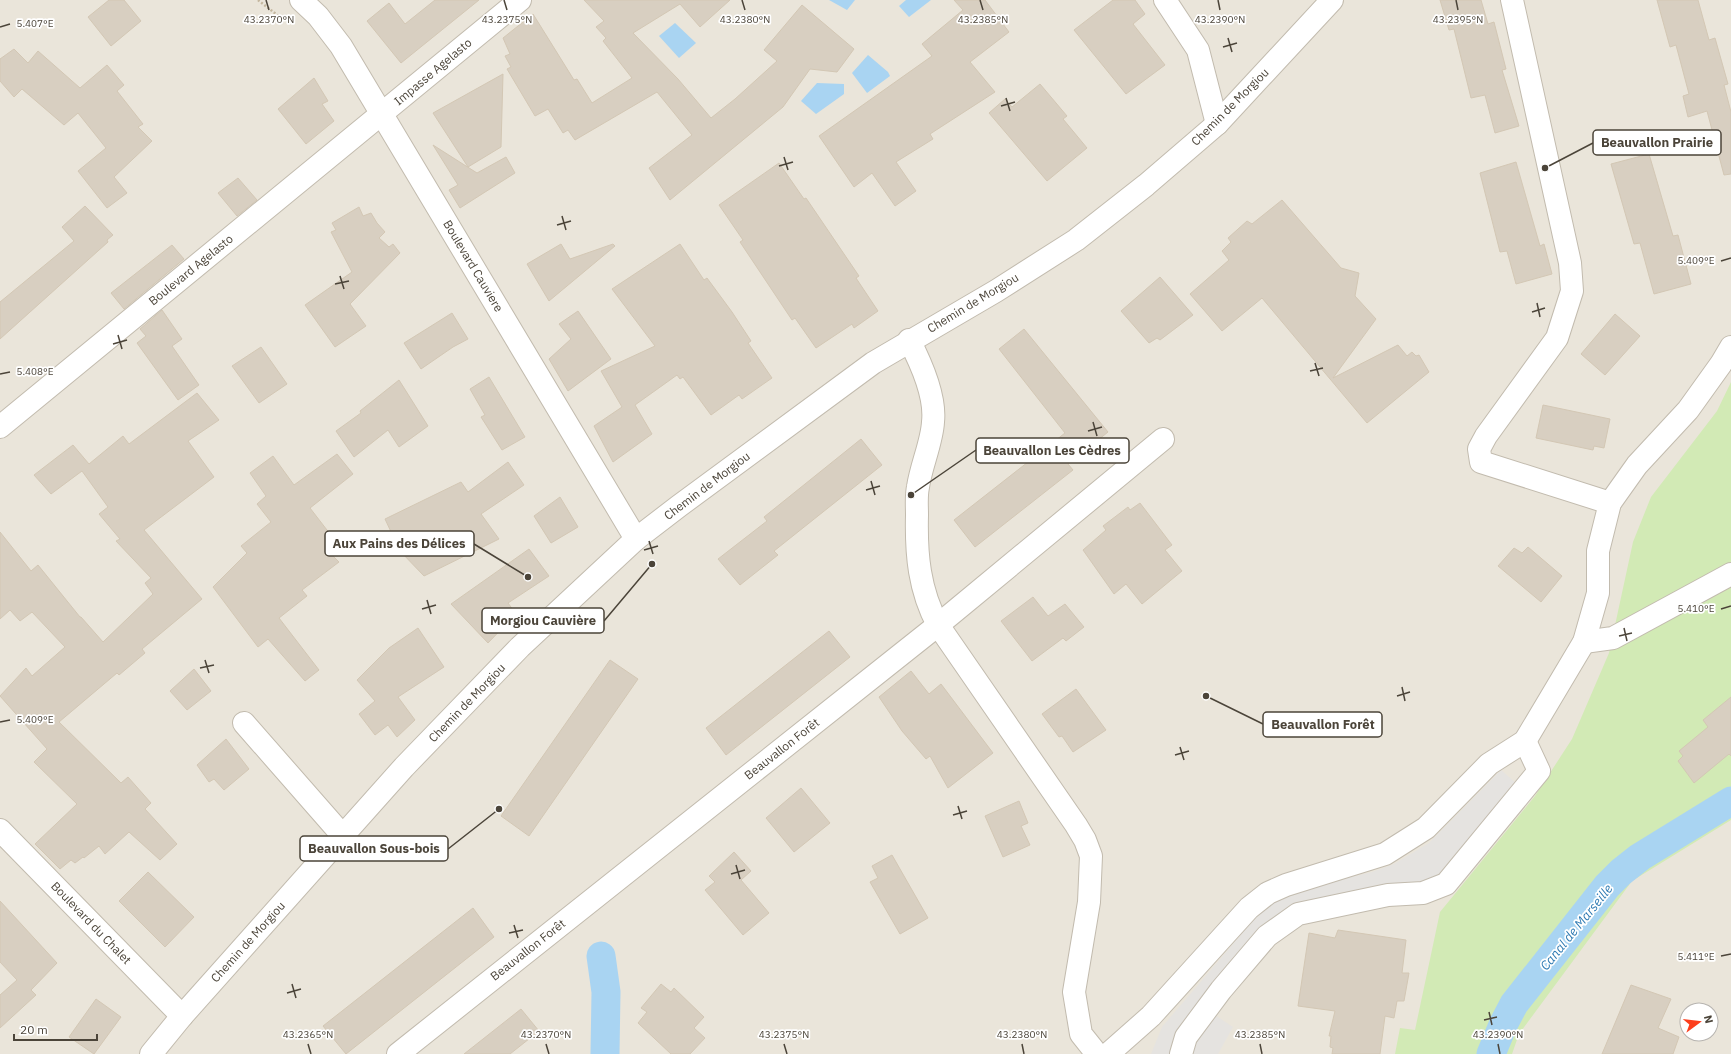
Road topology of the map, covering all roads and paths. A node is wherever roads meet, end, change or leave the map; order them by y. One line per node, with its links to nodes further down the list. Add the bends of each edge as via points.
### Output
1 (258, 0): 7 (path)
2 (301, 0): 8 (street, Boulevard Cauviere, via 338,41)
3 (520, 0): 8 (street, Impasse Agelasto)
4 (1165, 0): 9 (street, via 1198,50)
5 (1332, 0): 9 (street, Chemin de Morgiou)
6 (1512, 0): 14 (street, via 1570,263 1572,291 1557,338 1486,436 1479,449 1481,462)
7 (285, 21)
8 (383, 114): 12 (street, Boulevard Agelasto); 15 (street, Boulevard Cauviere)
9 (1217, 124): 10 (street, Chemin de Morgiou, via 1146,186 1076,240 996,291)
10 (909, 340): 15 (street, Chemin de Morgiou, via 873,363); 17 (street, via 922,366 934,422 917,488 916,549 930,611)
11 (1731, 347): 14 (street, via 1688,410 1637,465)
12 (0, 427)
13 (1163, 439): 17 (street, Beauvallon Forêt)
14 (1610, 503): 18 (street, via 1598,551 1598,593)
15 (636, 539): 22 (street, Chemin de Morgiou, via 520,647 404,767)
16 (1731, 574): 18 (street, via 1613,638)
17 (938, 624): 25 (street, Beauvallon Forêt); 26 (street, via 1076,825 1091,856 1089,902 1074,992 1081,1034)
18 (1584, 642): 20 (street)
19 (244, 723): 22 (street)
20 (1525, 741): 27 (street, via 1489,764 1426,828 1385,854 1268,893 1249,908 1151,1016); 28 (street, via 1539,771 1446,884 1423,893 1388,896 1298,914 1267,936 1221,990 1186,1037)
21 (0, 830): 23 (street, Boulevard du Chalet)
22 (343, 836): 23 (street, Chemin de Morgiou)
23 (182, 1016): 24 (street, Chemin de Morgiou)
24 (151, 1054)
25 (398, 1054)
26 (1097, 1054)
27 (1108, 1054)
28 (1181, 1054)

